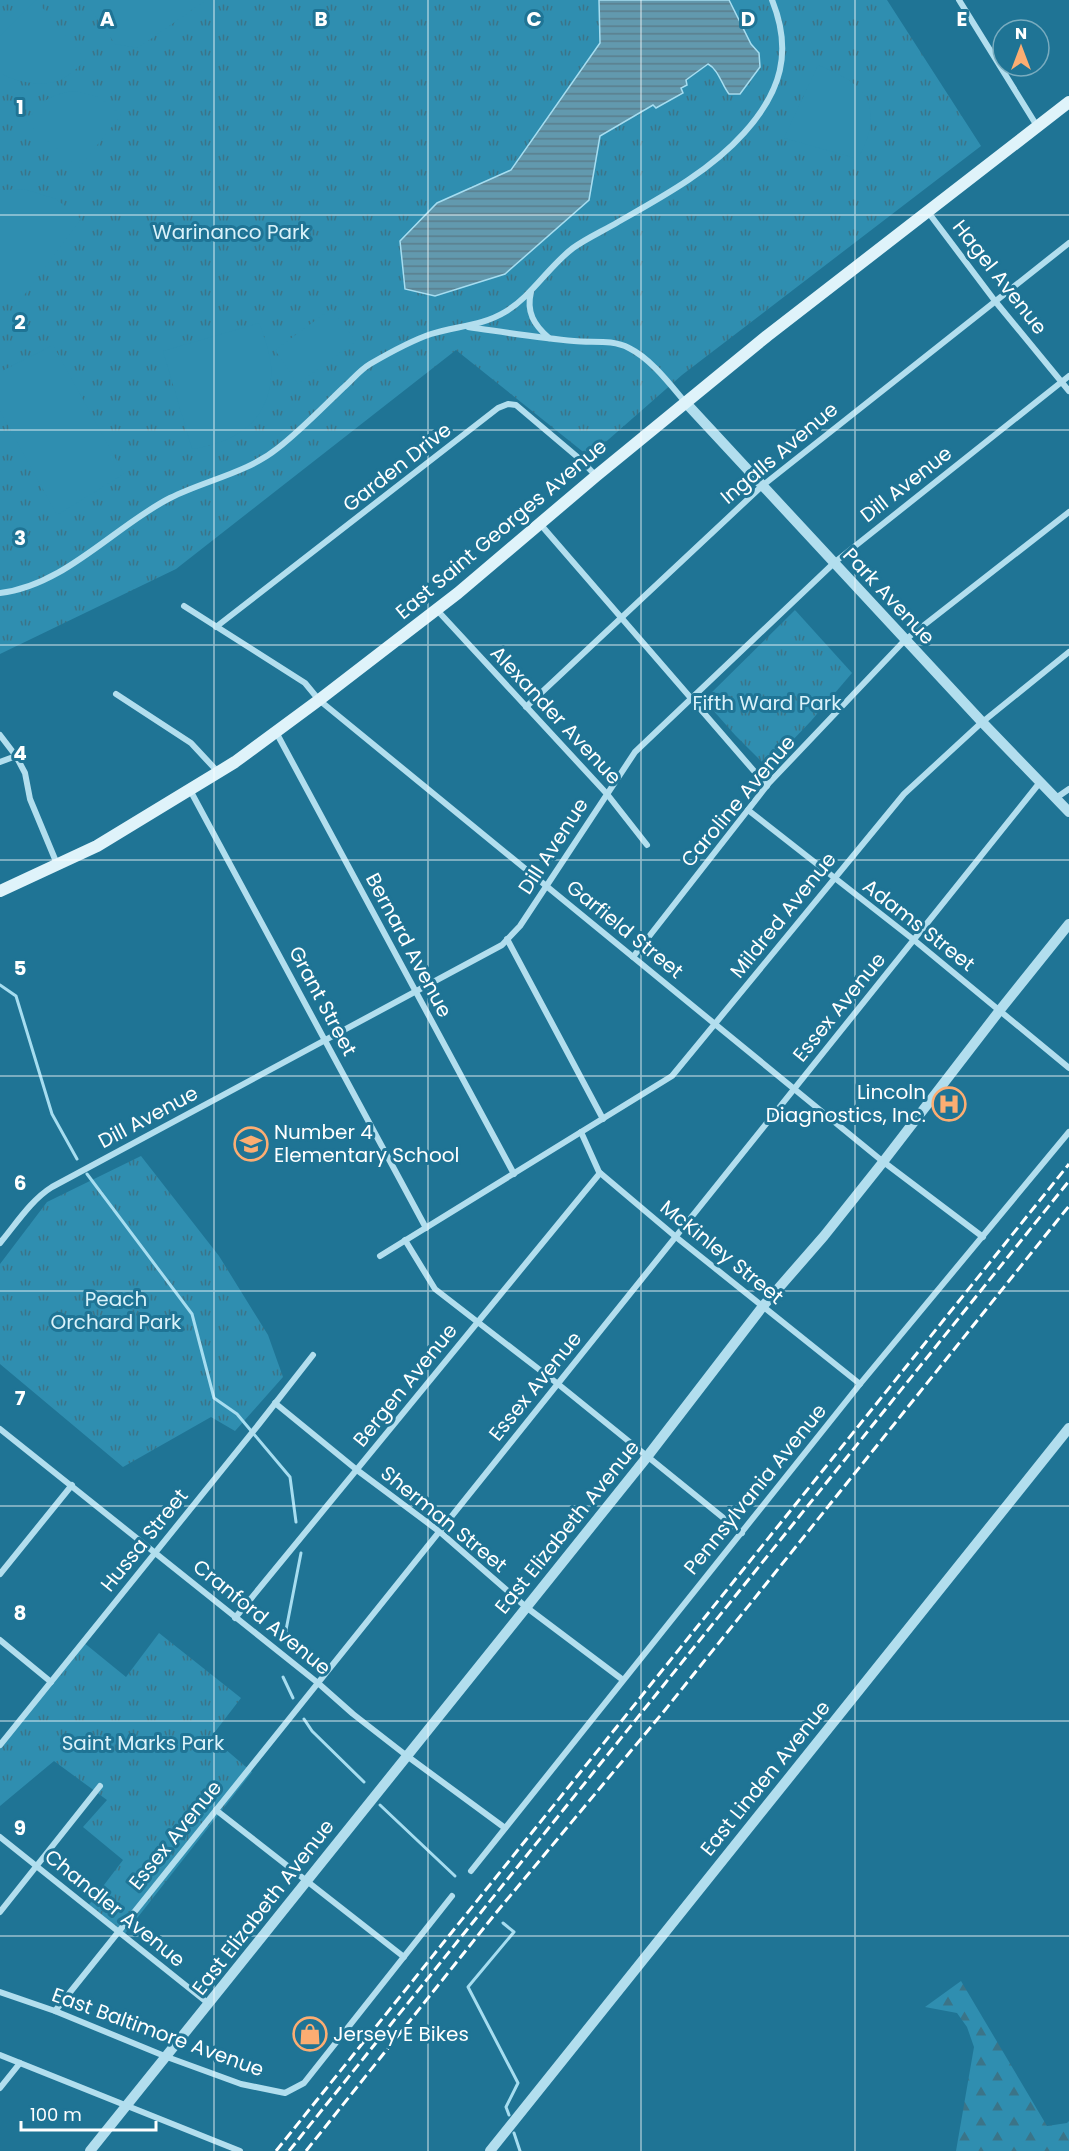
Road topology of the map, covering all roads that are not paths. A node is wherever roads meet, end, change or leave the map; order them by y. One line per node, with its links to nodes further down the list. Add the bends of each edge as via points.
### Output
1 (772, 0): 7 (street, via 784,46 781,70 769,101 745,132 722,155 679,186 576,246)
2 (959, 0): 4 (street)
3 (1069, 102): 4 (main road, East Saint Georges Avenue)
4 (1037, 126): 5 (main road, East Saint Georges Avenue)
5 (928, 212): 8 (street, Hagel Avenue); 14 (main road, East Saint Georges Avenue)
6 (1069, 243): 8 (street, Ingalls Avenue)
7 (531, 290): 9 (street, via 504,312); 10 (street, via 531,318)
8 (995, 301): 12 (street, Hagel Avenue); 16 (street, Ingalls Avenue)
9 (466, 327): 10 (street); 20 (street, via 430,334 376,361 278,448 258,461 168,499 51,577)
10 (549, 338): 14 (street, via 613,342 628,347)
11 (1069, 376): 12 (street, Dill Avenue)
12 (1062, 381): 13 (street, Hagel Avenue); 19 (street, Dill Avenue)
13 (1069, 391)
14 (686, 403): 15 (main road, East Saint Georges Avenue); 16 (street, Park Avenue)
15 (596, 476): 18 (main road, East Saint Georges Avenue); 24 (street, Garden Drive, via 516,405 508,404)
16 (762, 486): 19 (street, Park Avenue); 23 (street, Ingalls Avenue)
17 (1069, 512): 25 (street, Caroline Avenue)
18 (541, 525): 22 (main road, East Saint Georges Avenue); 23 (street)
19 (833, 563): 25 (street, Park Avenue); 28 (street, Dill Avenue)
20 (0, 593)
21 (184, 606): 24 (street, Garfield Street)
22 (437, 610): 29 (main road, East Saint Georges Avenue); 30 (street, Alexander Avenue)
23 (621, 618): 28 (street); 30 (street, Ingalls Avenue)
24 (216, 627): 29 (street, Garfield Street, via 304,683)
25 (905, 640): 31 (street, Park Avenue); 38 (street, Caroline Avenue)
26 (1069, 652): 31 (street, Mildred Avenue)
27 (116, 694): 36 (street, via 190,743)
28 (691, 699): 38 (street); 41 (street, Dill Avenue, via 635,752)
29 (319, 700): 32 (main road, East Saint Georges Avenue); 48 (street, Garfield Street)
30 (526, 707): 41 (street, Alexander Avenue)
31 (982, 722): 37 (street, Park Avenue); 47 (street, Mildred Avenue, via 904,794)
32 (276, 732): 36 (main road, East Saint Georges Avenue); 54 (street, Bernard Avenue)
33 (0, 735): 34 (street)
34 (16, 756): 35 (street); 46 (street)
35 (0, 762)
36 (218, 772): 40 (main road, East Saint Georges Avenue)
37 (1041, 781): 42 (street, Park Avenue); 52 (street, Essex Avenue)
38 (767, 786): 43 (street, Caroline Avenue)
39 (1069, 789): 42 (street)
40 (190, 790): 46 (main road, East Saint Georges Avenue, via 97,846); 57 (street, Grant Street)
41 (607, 794): 45 (street, Alexander Avenue); 48 (street, Dill Avenue)
42 (1056, 798): 44 (street, Park Avenue)
43 (748, 810): 47 (street, Adams Street); 53 (street, Caroline Avenue)
44 (1069, 812)
45 (647, 845)
46 (57, 864): 49 (main road, East Saint Georges Avenue)
47 (834, 879): 52 (street, Adams Street); 56 (street, Mildred Avenue)
48 (546, 886): 51 (street, Dill Avenue); 53 (street, Garfield Street)
49 (0, 891)
50 (1069, 924): 55 (street, East Elizabeth Avenue)
51 (507, 939): 54 (street, Dill Avenue); 60 (street)
52 (914, 940): 55 (street, Adams Street); 59 (street, Essex Avenue)
53 (633, 957): 56 (street, Garfield Street)
54 (416, 992): 57 (street, Dill Avenue); 65 (street, Bernard Avenue)
55 (1000, 1010): 58 (street, Adams Street); 63 (street, East Elizabeth Avenue)
56 (716, 1024): 59 (street, Garfield Street); 60 (street, Mildred Avenue, via 672,1076)
57 (325, 1041): 66 (street, Grant Street); 70 (street, Dill Avenue, via 42,1193)
58 (1069, 1068)
59 (794, 1089): 63 (street, Garfield Street); 67 (street, Essex Avenue)
60 (603, 1119): 61 (street, Mildred Avenue)
61 (581, 1132): 64 (street, McKinley Street); 65 (street)
62 (1069, 1132): 68 (street, Pennsylvania Avenue)
63 (884, 1162): 68 (street, Garfield Street); 72 (street, East Elizabeth Avenue)
64 (600, 1173): 67 (street, McKinley Street); 73 (street, Bergen Avenue)
65 (514, 1174): 66 (street)
66 (426, 1228): 69 (street)
67 (676, 1237): 72 (street, McKinley Street); 75 (street, Essex Avenue)
68 (984, 1237): 76 (street, Pennsylvania Avenue)
69 (405, 1240): 71 (street); 73 (street, via 435,1289)
70 (0, 1243)
71 (380, 1256)
72 (763, 1306): 76 (street, McKinley Street); 80 (street, East Elizabeth Avenue)
73 (477, 1322): 75 (street); 81 (street, Bergen Avenue)
74 (313, 1355): 77 (street, Hussa Street)
75 (558, 1384): 80 (street); 83 (street, Essex Avenue)
76 (860, 1384): 84 (street, Pennsylvania Avenue)
77 (275, 1403): 81 (street, Sherman Street); 85 (street, Hussa Street)
78 (1069, 1428): 116 (street, East Linden Avenue)
79 (0, 1429): 82 (street, Cranford Avenue)
80 (647, 1457): 84 (street); 87 (street, East Elizabeth Avenue)
81 (357, 1470): 83 (street, Sherman Street); 88 (street, Bergen Avenue)
82 (72, 1485): 85 (street, Cranford Avenue); 86 (street)
83 (440, 1532): 87 (street, Sherman Street); 92 (street, Essex Avenue)
84 (742, 1533): 90 (street, Pennsylvania Avenue)
85 (155, 1553): 88 (street, Cranford Avenue); 91 (street, Hussa Street)
86 (0, 1574)
87 (526, 1607): 90 (street, Sherman Street); 94 (street, East Elizabeth Avenue)
88 (235, 1618): 92 (street, Cranford Avenue)
89 (0, 1640): 91 (street)
90 (623, 1680): 97 (street, Pennsylvania Avenue)
91 (51, 1682): 93 (street, Hussa Street)
92 (318, 1683): 94 (street, Cranford Avenue); 96 (street, Essex Avenue)
93 (0, 1745)
94 (407, 1755): 97 (street, Cranford Avenue); 101 (street, East Elizabeth Avenue)
95 (100, 1786): 99 (street)
96 (216, 1810): 101 (street); 104 (street, Essex Avenue)
97 (506, 1828): 100 (street, Pennsylvania Avenue)
98 (0, 1837): 99 (street, Chandler Avenue)
99 (38, 1867): 103 (street); 104 (street, Chandler Avenue)
100 (471, 1871)
101 (306, 1880): 105 (street); 107 (street, East Elizabeth Avenue)
102 (452, 1896): 105 (street)
103 (0, 1912)
104 (119, 1932): 107 (street, Chandler Avenue); 108 (street, Essex Avenue)
105 (404, 1956): 110 (street, East Baltimore Avenue, via 304,2083 285,2093 241,2084)
106 (0, 1992): 108 (street, East Baltimore Avenue)
107 (209, 2004): 110 (street, East Elizabeth Avenue)
108 (55, 2011): 110 (street, East Baltimore Avenue)
109 (0, 2055): 111 (street)
110 (166, 2057): 113 (street, East Elizabeth Avenue)
111 (20, 2063): 112 (street); 113 (street)
112 (0, 2088)
113 (126, 2105): 114 (street, East Elizabeth Avenue); 115 (street)
114 (90, 2151)
115 (240, 2151)
116 (490, 2151)

